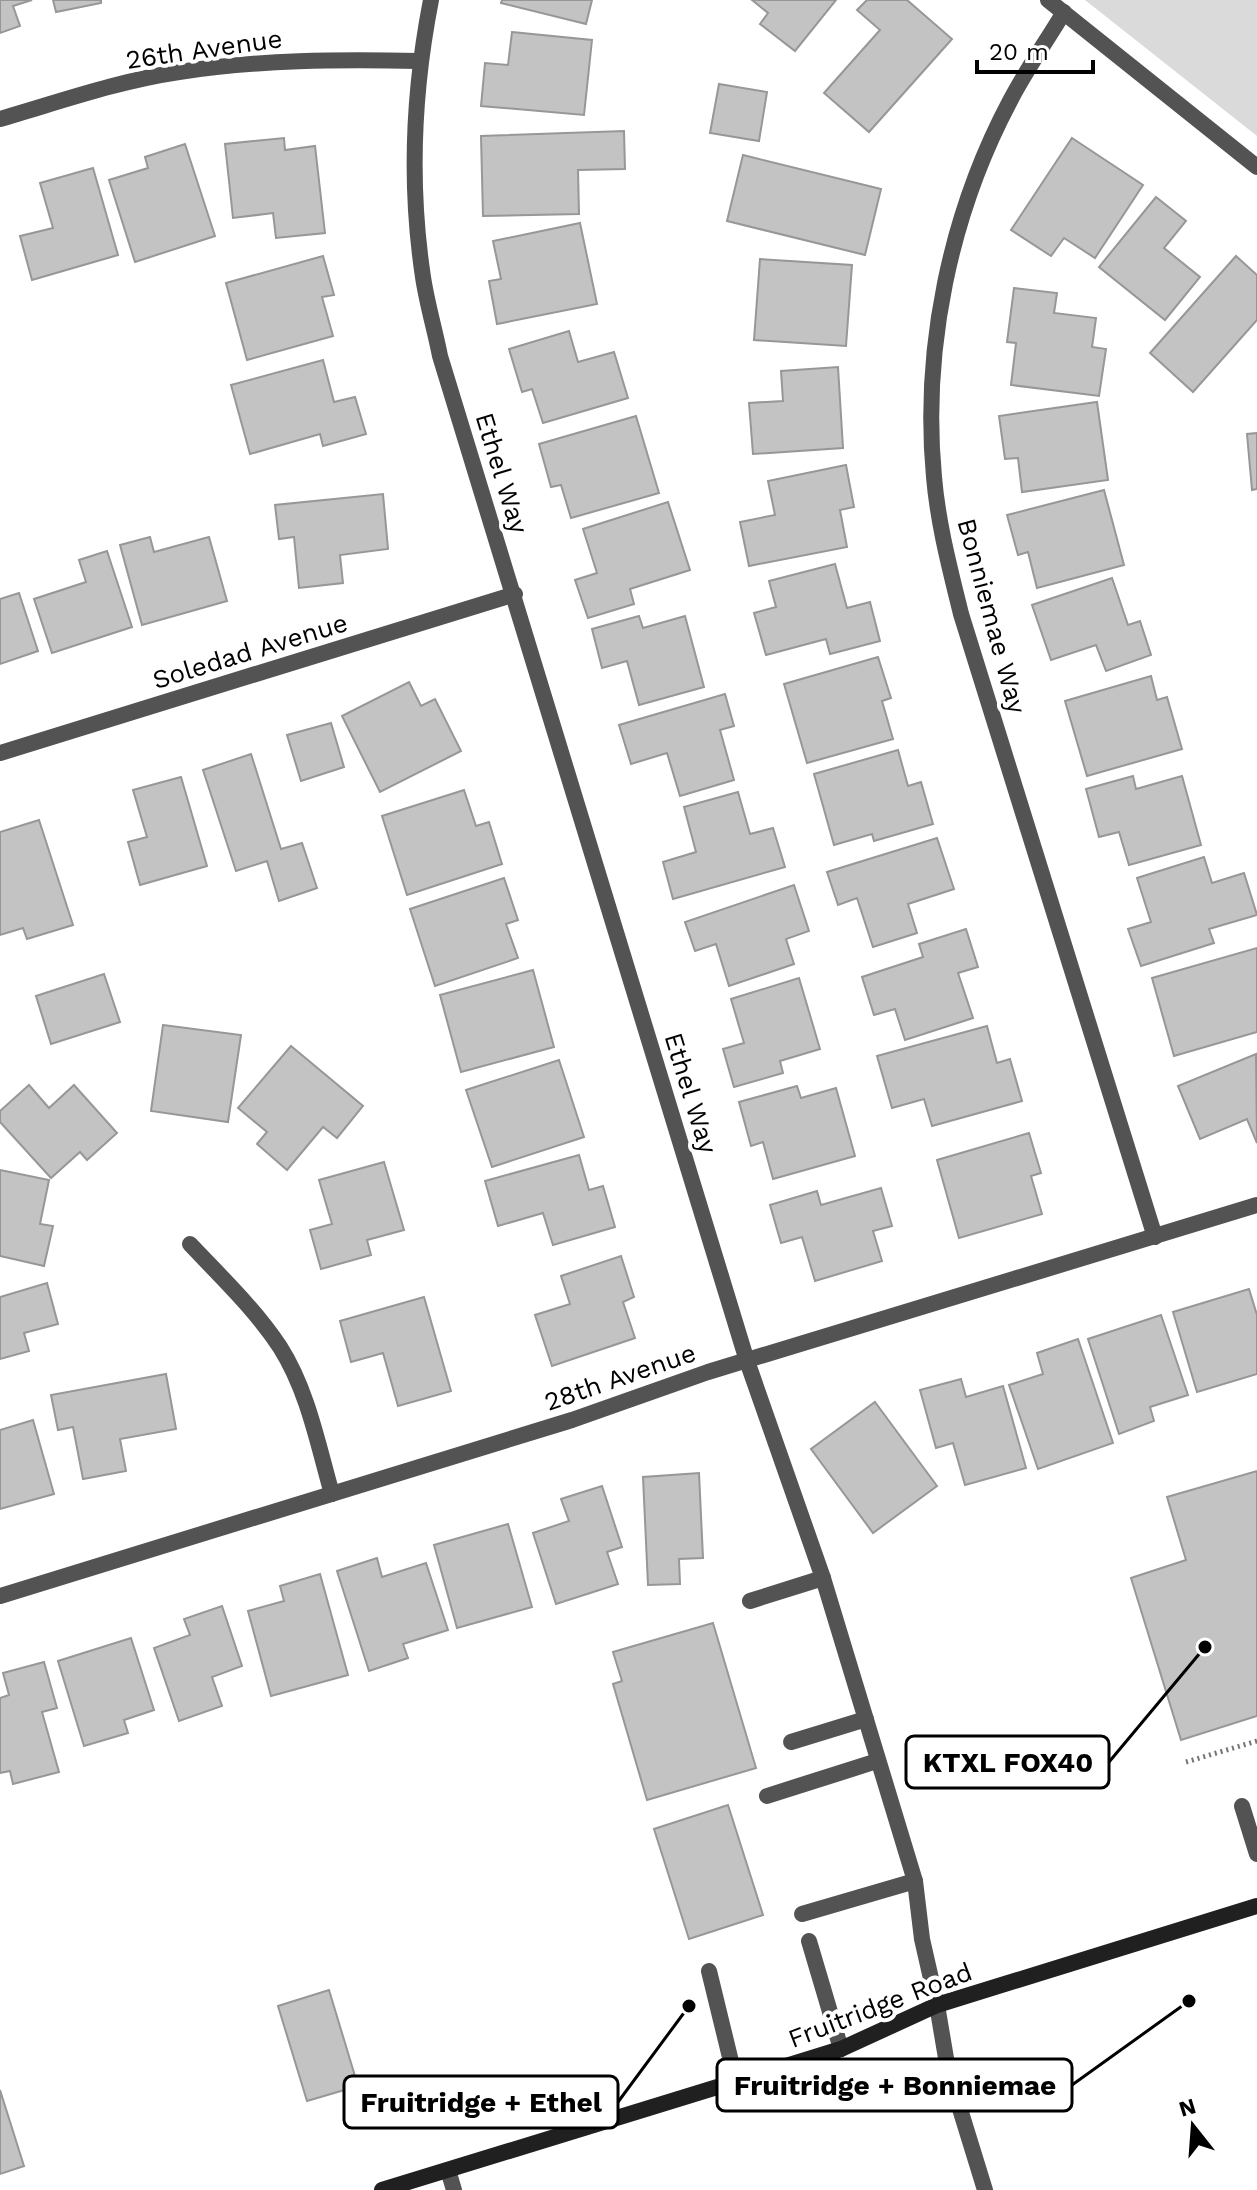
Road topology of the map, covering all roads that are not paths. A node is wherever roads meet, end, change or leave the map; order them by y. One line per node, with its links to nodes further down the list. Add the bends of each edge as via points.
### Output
1 (431, 0): 4 (street, Ethel Way)
2 (1048, 0): 3 (street)
3 (1064, 12): 6 (street); 10 (street, Bonniemae Way, via 1010,100 957,231 939,313 932,395 934,477 961,614)
4 (419, 61): 5 (street, 26th Avenue, via 270,61 177,72); 7 (street, Ethel Way, via 413,137 423,279 440,356)
5 (0, 119)
6 (1257, 167)
7 (515, 594): 8 (street, Soledad Avenue); 12 (street, Ethel Way)
8 (0, 753)
9 (1257, 1205): 10 (street, 28th Avenue)
10 (1155, 1237): 12 (street, 28th Avenue)
11 (190, 1244): 13 (street, via 281,1349 307,1405)
12 (747, 1361): 13 (street, 28th Avenue); 14 (street, Ethel Way)
13 (332, 1494): 15 (street, 28th Avenue)
14 (823, 1578): 16 (street); 17 (street, Ethel Way)
15 (0, 1596)
16 (750, 1601)
17 (866, 1719): 18 (street); 19 (street, Ethel Way)
18 (791, 1742)
19 (877, 1761): 20 (street); 23 (street, Ethel Way)
20 (767, 1796)
21 (1242, 1806): 22 (street)
22 (1257, 1854)
23 (915, 1881): 25 (street); 28 (street, Ethel Way)
24 (1257, 1906): 28 (main road, Fruitridge Road)
25 (802, 1914)
26 (809, 1941): 29 (street)
27 (709, 1971): 30 (street)
28 (937, 2005): 29 (main road, Fruitridge Road); 34 (street, Ethel Way, via 948,2070)
29 (841, 2049): 30 (main road, Fruitridge Road)
30 (736, 2082): 31 (main road, Fruitridge Road)
31 (448, 2170): 32 (main road, Fruitridge Road); 33 (street)
32 (382, 2190)
33 (454, 2190)
34 (985, 2190)

